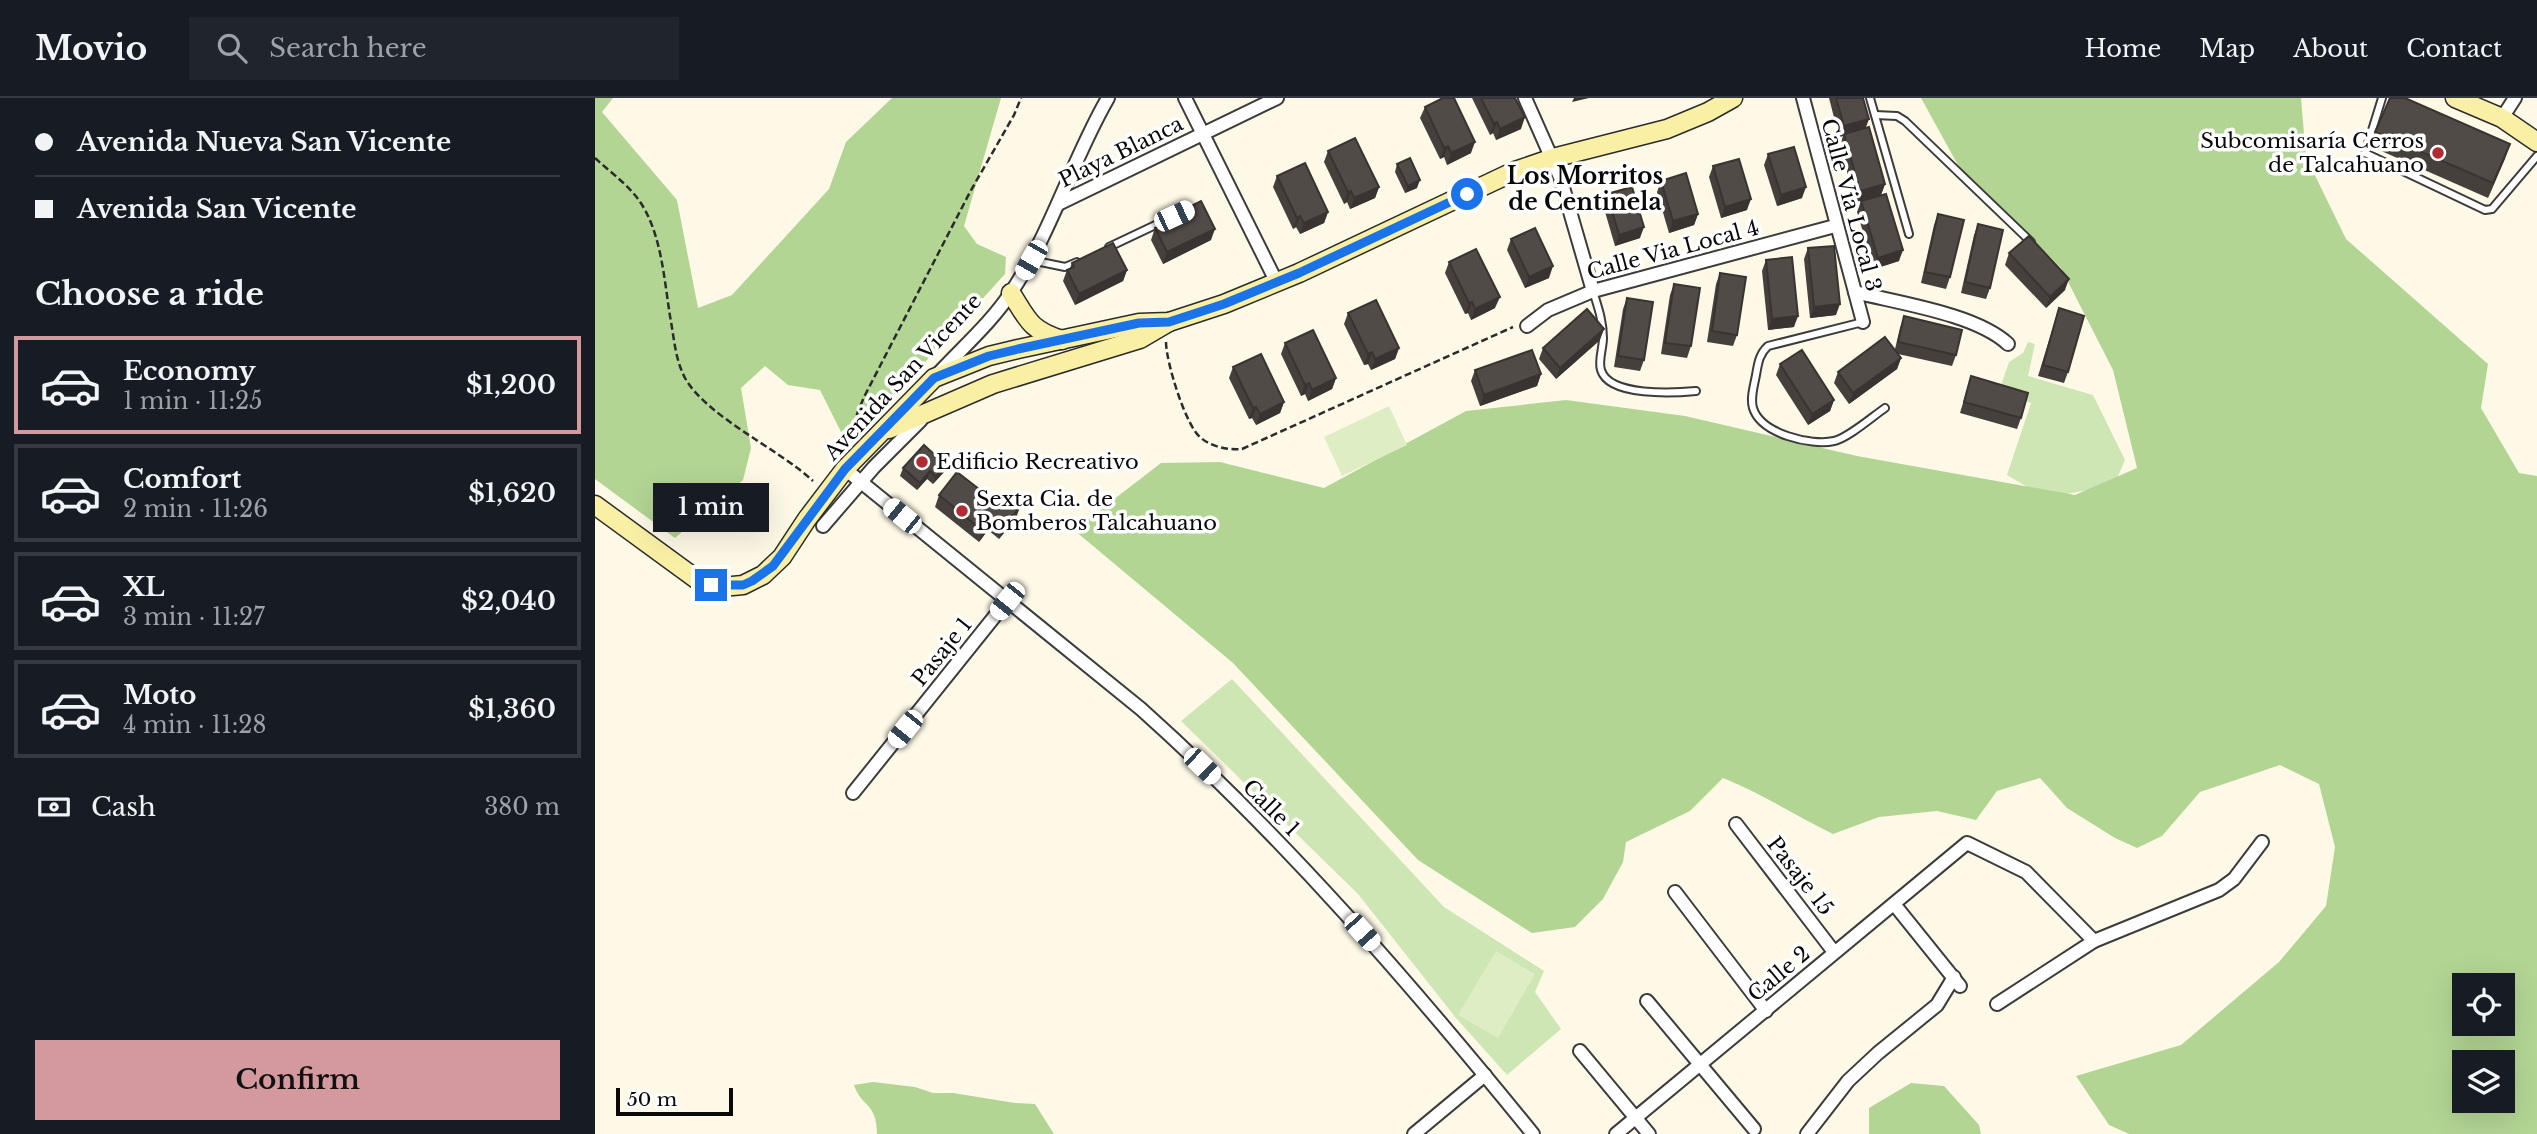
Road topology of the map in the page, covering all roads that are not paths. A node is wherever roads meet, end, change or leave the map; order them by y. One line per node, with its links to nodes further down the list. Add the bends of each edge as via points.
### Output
1 (1108, 98): 18 (street, Avenida San Vicente)
2 (1185, 98): 14 (street)
3 (1277, 98): 14 (street, Playa Blanca)
4 (1525, 98): 17 (street)
5 (1733, 98): 17 (street, via 1667,129)
6 (1803, 98): 20 (street, Calle Via Local 3)
7 (1870, 98): 12 (lane)
8 (2382, 98): 16 (lane, via 2365,153 2484,210 2493,209)
9 (2455, 98): 13 (street)
10 (2473, 98): 13 (street)
11 (2515, 98): 13 (street)
12 (1875, 115): 21 (lane); 22 (lane, via 1905,121)
13 (2502, 118): 15 (street)
14 (1204, 134): 18 (street, Playa Blanca); 26 (street)
15 (2537, 142)
16 (2537, 156)
17 (1553, 158): 26 (street, via 1515,171); 27 (street)
18 (1058, 204): 25 (street, Avenida San Vicente)
19 (1172, 217): 23 (lane)
20 (1835, 226): 27 (street, Calle Via Local 4); 28 (street, Calle Via Local 3)
21 (1909, 234)
22 (2032, 243)
23 (1100, 251)
24 (1089, 256): 25 (lane, via 1065,267)
25 (1031, 260): 29 (street, Avenida San Vicente)
26 (1277, 283): 30 (street)
27 (1593, 291): 32 (street, Calle Via Local 4, via 1548,310); 36 (lane, via 1601,317 1600,369 1605,378 1639,390)
28 (1855, 292): 31 (street, Calle Via Local 3); 34 (street, via 1968,320)
29 (1011, 293): 33 (street, via 1033,327); 35 (street, Avenida San Vicente)
30 (1169, 322): 33 (street, via 1139,323); 38 (street, via 1140,339 1024,373)
31 (1863, 322): 37 (lane, via 1768,346 1758,361 1753,409 1761,421 1788,437 1813,442 1836,440)
32 (1527, 326)
33 (1062, 340): 35 (street, via 989,356)
34 (2008, 344)
35 (934, 378): 39 (street, Avenida San Vicente)
36 (1696, 391)
37 (1885, 408)
38 (932, 410): 39 (street); 41 (street)
39 (879, 433): 40 (street, Avenida San Vicente)
40 (845, 469): 41 (street, Calle 1); 42 (street, Avenida San Vicente, via 773,566 752,581 733,586 711,585 688,575)
41 (860, 482): 43 (street); 44 (street, Calle 1)
42 (595, 505)
43 (823, 526)
44 (1007, 601): 45 (street, Pasaje 1); 57 (street, Calle 1, via 1141,709 1269,832)
45 (853, 793)
46 (1736, 824): 51 (street, Pasaje 15)
47 (2262, 842): 50 (street, via 2234,879 2219,890)
48 (1675, 892): 54 (street)
49 (1894, 904): 50 (street, Calle 2, via 1967,844 2026,872); 51 (street, Calle 2); 64 (street, via 1957,982 1937,1005 1848,1081)
50 (2094, 941): 53 (street)
51 (1835, 951): 54 (street, Calle 2)
52 (1647, 1001): 56 (street)
53 (1997, 1004)
54 (1766, 1010): 56 (street, Calle 2)
55 (1580, 1051): 58 (street)
56 (1700, 1065): 58 (street, Calle 2); 59 (street)
57 (1485, 1075): 60 (street); 61 (street, Calle 1)
58 (1636, 1118): 62 (street, Calle 2); 63 (street)
59 (1755, 1129)
60 (1414, 1134)
61 (1533, 1134)
62 (1616, 1134)
63 (1650, 1134)
64 (1807, 1134)

